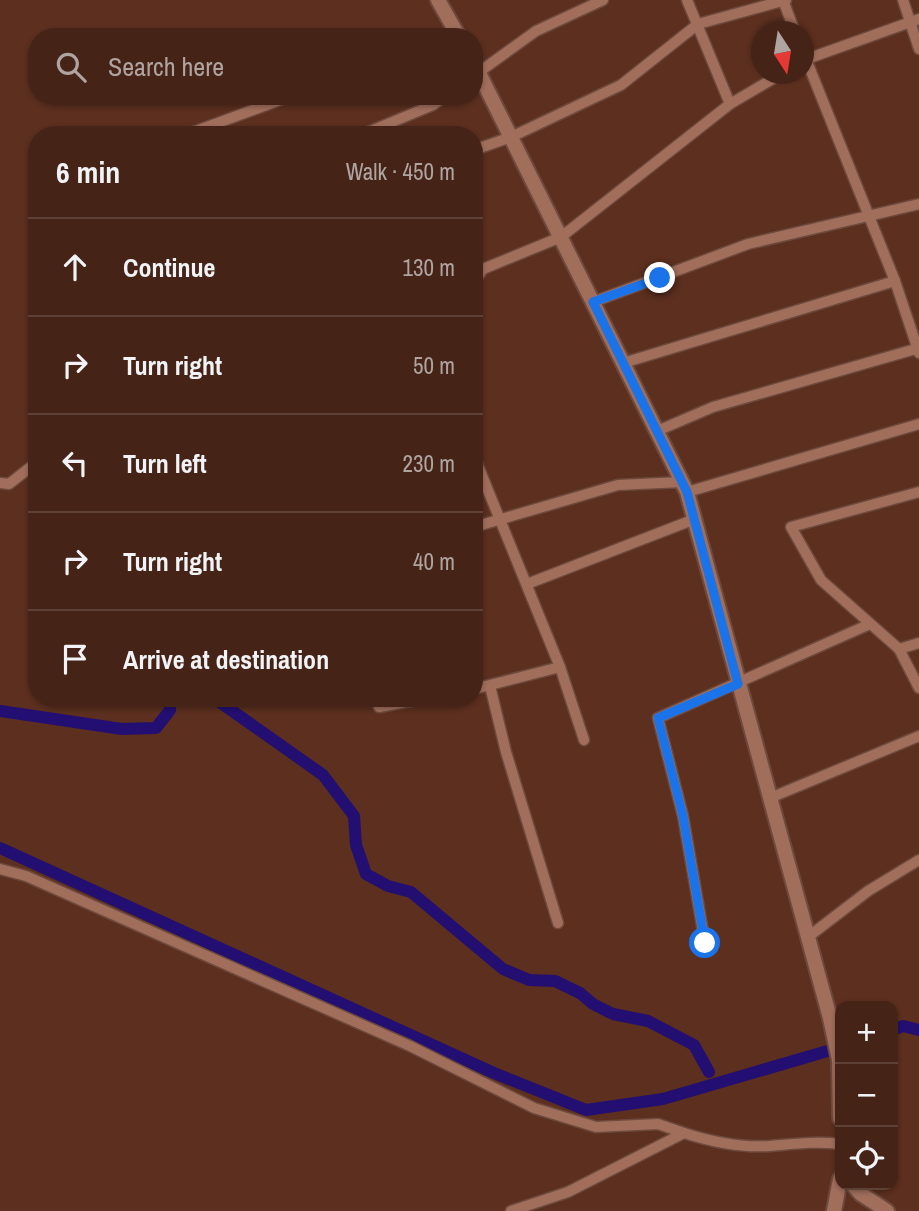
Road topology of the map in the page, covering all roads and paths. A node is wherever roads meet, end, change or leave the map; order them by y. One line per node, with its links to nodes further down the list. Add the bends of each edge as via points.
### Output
1 (438, 0): 9 (street)
2 (603, 0): 12 (street, via 536,31)
3 (687, 0): 8 (street)
4 (784, 0): 6 (street); 8 (street)
5 (903, 0): 7 (street)
6 (791, 21)
7 (915, 21): 10 (street); 11 (street)
8 (698, 24): 16 (street); 21 (street, via 621,85)
9 (454, 28)
10 (919, 49)
11 (814, 55)
12 (483, 65)
13 (483, 83): 21 (street)
14 (814, 83): 24 (street)
15 (764, 84): 16 (street)
16 (730, 104): 25 (street)
17 (267, 105): 19 (street)
18 (431, 105): 20 (street)
19 (209, 126)
20 (382, 126)
21 (511, 136): 22 (street); 25 (street)
22 (483, 147)
23 (919, 204): 24 (street)
24 (868, 215): 27 (street); 28 (street, via 748,244)
25 (561, 237): 26 (street); 28 (street)
26 (483, 270)
27 (895, 281): 29 (street); 30 (street)
28 (593, 302): 30 (street)
29 (918, 350): 32 (street, via 713,407)
30 (623, 363): 32 (street)
31 (919, 424): 36 (street)
32 (657, 431): 36 (street)
33 (28, 469): 35 (street, via 9,484)
34 (483, 478): 39 (street)
35 (0, 483)
36 (684, 487): 38 (street); 39 (street, via 618,485)
37 (919, 492): 42 (street, via 791,527 821,580)
38 (695, 519): 41 (street); 46 (street)
39 (500, 520): 40 (street); 41 (street)
40 (483, 525)
41 (527, 584): 45 (street)
42 (870, 624): 44 (street); 46 (street)
43 (919, 643): 44 (street)
44 (899, 649): 49 (street)
45 (561, 667): 47 (street); 51 (street)
46 (738, 684): 52 (street); 57 (street, via 658,718 683,816)
47 (490, 686): 48 (street); 55 (street)
48 (483, 688)
49 (919, 688)
50 (919, 736): 52 (street)
51 (584, 740)
52 (770, 798): 56 (street)
53 (919, 860): 56 (street, via 868,891)
54 (0, 869): 59 (street, via 26,876 397,1041 534,1108 596,1127 658,1124)
55 (558, 923)
56 (808, 937): 58 (street)
57 (705, 943)
58 (839, 1064)
59 (684, 1133): 60 (street, via 719,1144); 63 (street, via 568,1192)
60 (835, 1143)
61 (838, 1190): 64 (street)
62 (857, 1190): 65 (street)
63 (511, 1211)
64 (834, 1211)
65 (887, 1211)

